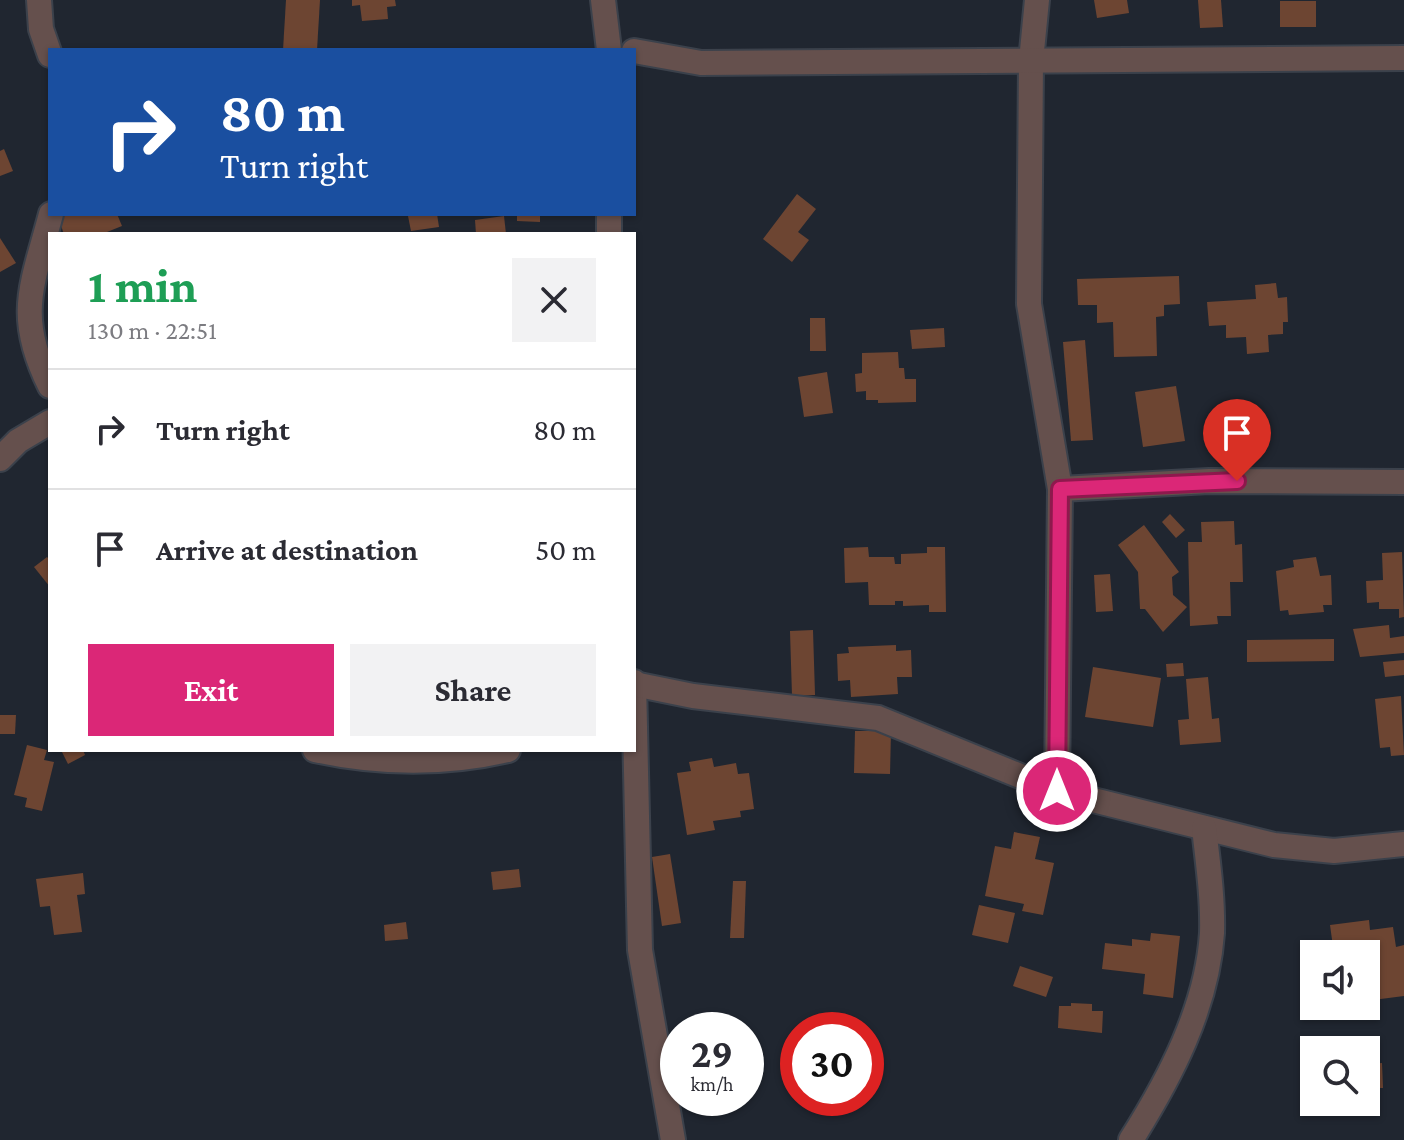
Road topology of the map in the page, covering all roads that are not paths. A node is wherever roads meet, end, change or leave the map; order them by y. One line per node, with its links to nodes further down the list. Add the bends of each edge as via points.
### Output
1 (39, 0): 5 (street)
2 (603, 0): 4 (street)
3 (1037, 0): 8 (street)
4 (621, 48)
5 (48, 49)
6 (636, 52): 8 (street, via 701,63)
7 (1404, 58): 8 (street)
8 (1031, 61): 14 (street, via 1029,304)
9 (50, 216): 10 (street, via 28,305 31,337)
10 (48, 381)
11 (48, 423): 12 (street)
12 (0, 459)
13 (1404, 482): 14 (street, via 1209,481)
14 (1060, 489): 19 (street)
15 (636, 683): 19 (street, via 693,696 878,718)
16 (325, 752): 17 (street, via 368,761 420,762)
17 (493, 752)
18 (635, 752): 22 (street, via 640,950)
19 (1057, 791): 20 (street)
20 (1204, 828): 21 (street, via 1274,845 1334,851); 23 (street, via 1212,934 1203,982 1177,1058)
21 (1404, 844)
22 (673, 1140)
23 (1131, 1140)

